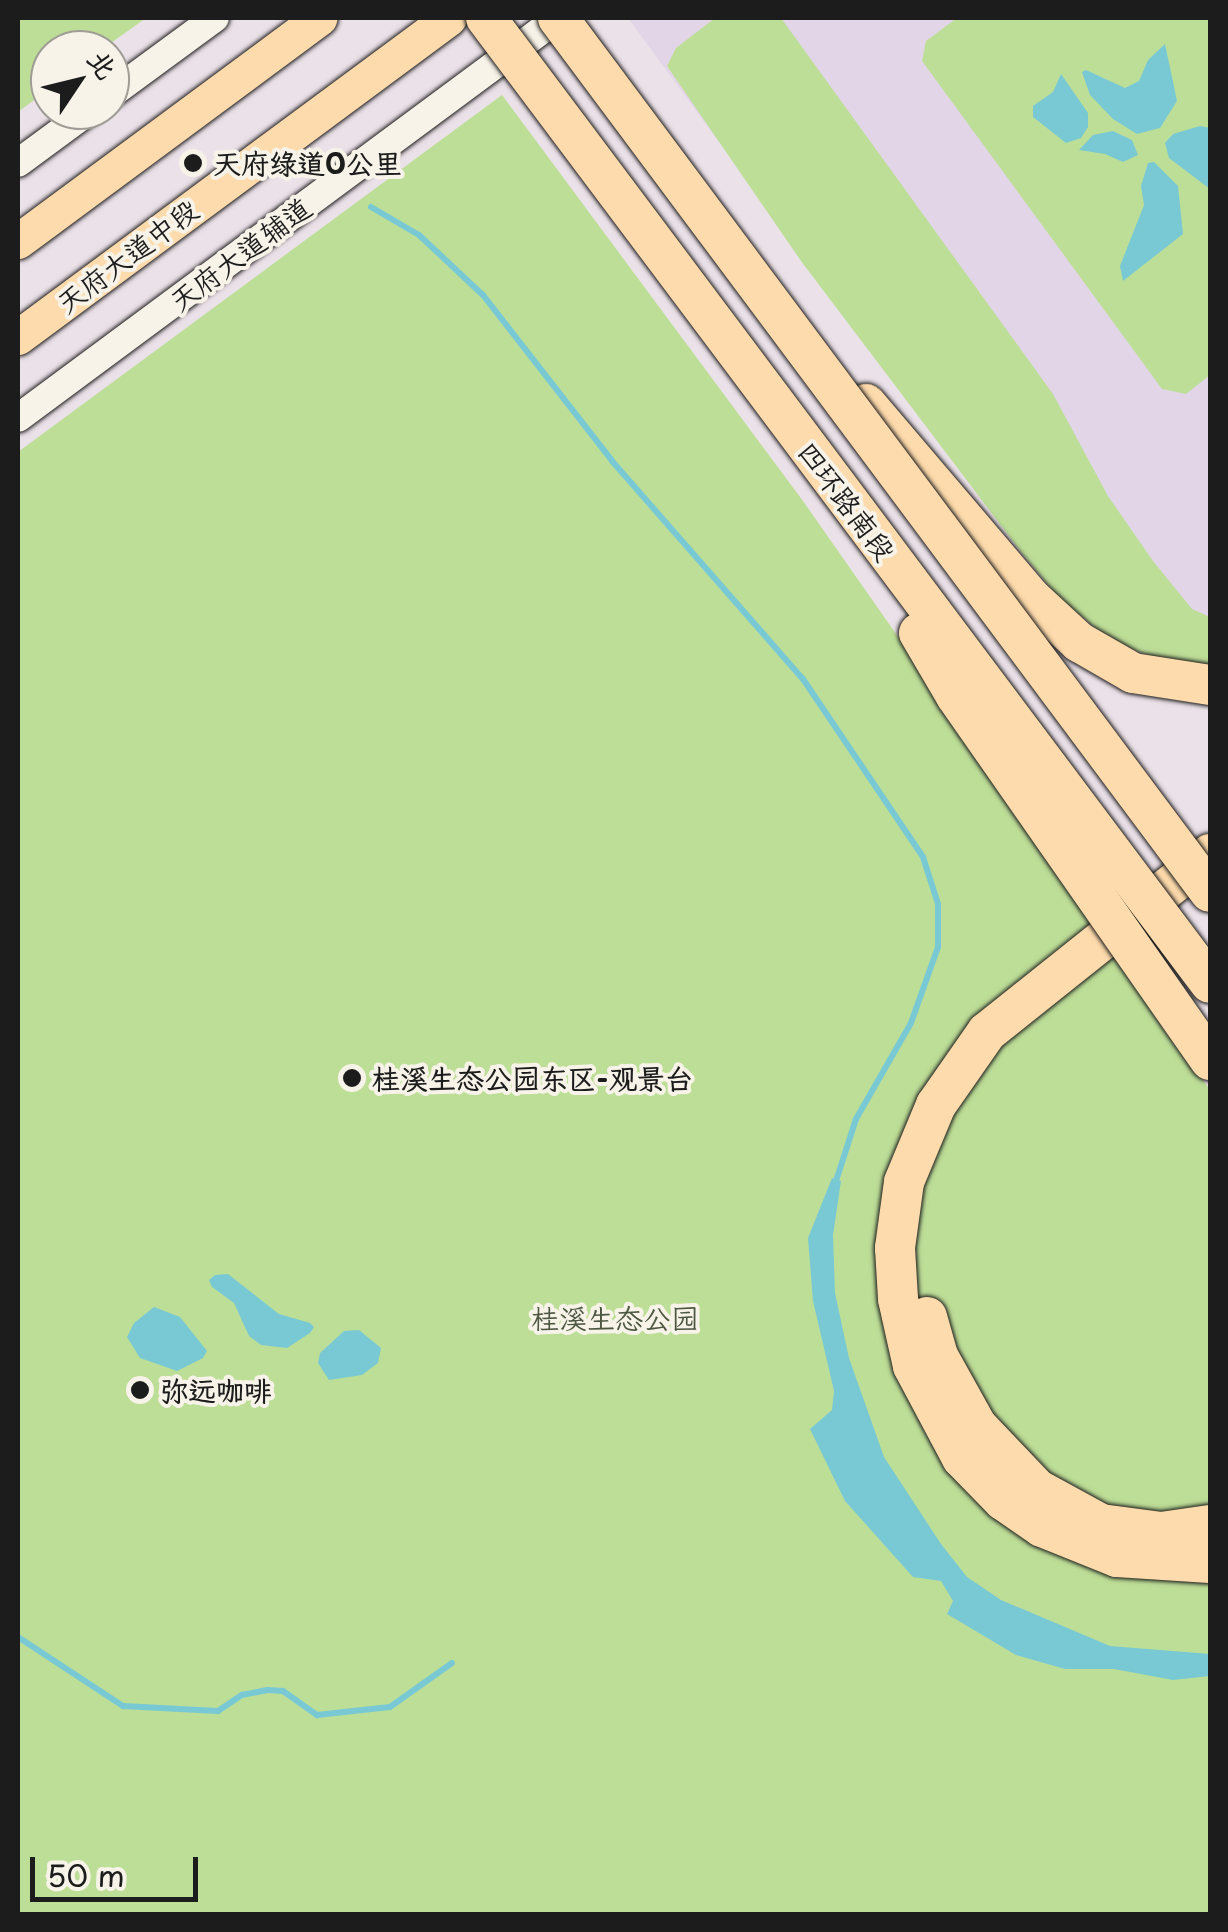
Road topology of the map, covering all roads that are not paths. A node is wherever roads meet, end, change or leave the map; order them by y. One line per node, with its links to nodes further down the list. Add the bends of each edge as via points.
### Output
1 (214, 18): 6 (street)
2 (318, 18): 9 (main road)
3 (486, 18): 13 (highway, 四环路南段, bridge)
4 (558, 18): 10 (highway, bridge); 12 (street, 天府大道辅道)
5 (444, 22): 11 (main road, 天府大道中段)
6 (130, 80)
7 (63, 130): 8 (street)
8 (18, 163)
9 (18, 241)
10 (745, 266): 14 (highway, bridge, via 1030,597 1079,642 1133,673); 16 (highway, bridge)
11 (18, 337)
12 (18, 418)
13 (824, 470): 17 (highway, 四环路南段, bridge); 18 (highway, bridge, via 956,696)
14 (1210, 685)
15 (1210, 854): 19 (highway, via 987,1032 936,1105 904,1182 895,1248 912,1366 962,1458 1004,1500 1042,1527 1117,1557)
16 (1210, 889): 19 (highway, via 1024,1030 980,1086 934,1163 918,1232 919,1286 938,1356 977,1426 1037,1489 1101,1524)
17 (1210, 983)
18 (1210, 1060)
19 (1208, 1539)

